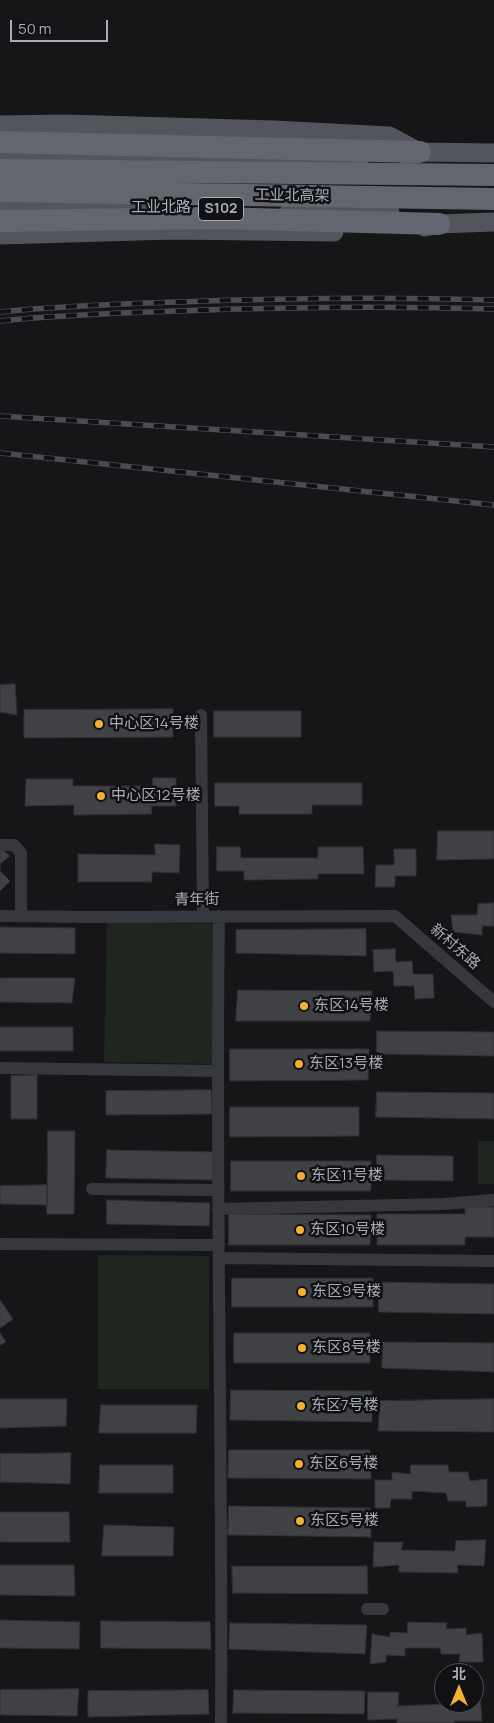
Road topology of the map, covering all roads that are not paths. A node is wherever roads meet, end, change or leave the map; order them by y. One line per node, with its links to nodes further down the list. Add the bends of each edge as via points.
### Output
1 (0, 125): 3 (main road, via 64,124 389,136)
2 (0, 142): 3 (highway)
3 (420, 152): 4 (main road); 5 (main road, via 374,162)
4 (494, 153)
5 (0, 158)
6 (0, 170): 7 (highway, 工业北高架)
7 (494, 175)
8 (0, 191): 9 (highway, 工业北高架)
9 (494, 199)
10 (0, 208): 13 (main road, 工业北路 / S102, via 346,210 421,214)
11 (0, 221): 13 (highway, via 216,218)
12 (494, 222): 13 (main road, 工业北路 / S102)
13 (439, 224): 14 (main road, 工业北路 / S102, via 401,233 172,230)
14 (0, 235)
15 (201, 715): 19 (street)
16 (0, 845): 18 (street, via 14,845 21,853)
17 (0, 916): 18 (street, 青年街)
18 (21, 916): 19 (street, 青年街)
19 (203, 916): 20 (street, 青年街)
20 (219, 916): 21 (street, 青年街); 24 (street)
21 (395, 916): 22 (street, 新村东路)
22 (494, 1002)
23 (0, 1068): 24 (street)
24 (217, 1071): 26 (street)
25 (92, 1189): 26 (street)
26 (218, 1190): 28 (street)
27 (494, 1200): 28 (street)
28 (218, 1209): 30 (street)
29 (0, 1244): 30 (street)
30 (219, 1245): 31 (street)
31 (220, 1258): 32 (street); 35 (street)
32 (494, 1261)
33 (368, 1609): 34 (street)
34 (383, 1609)
35 (221, 1723)

